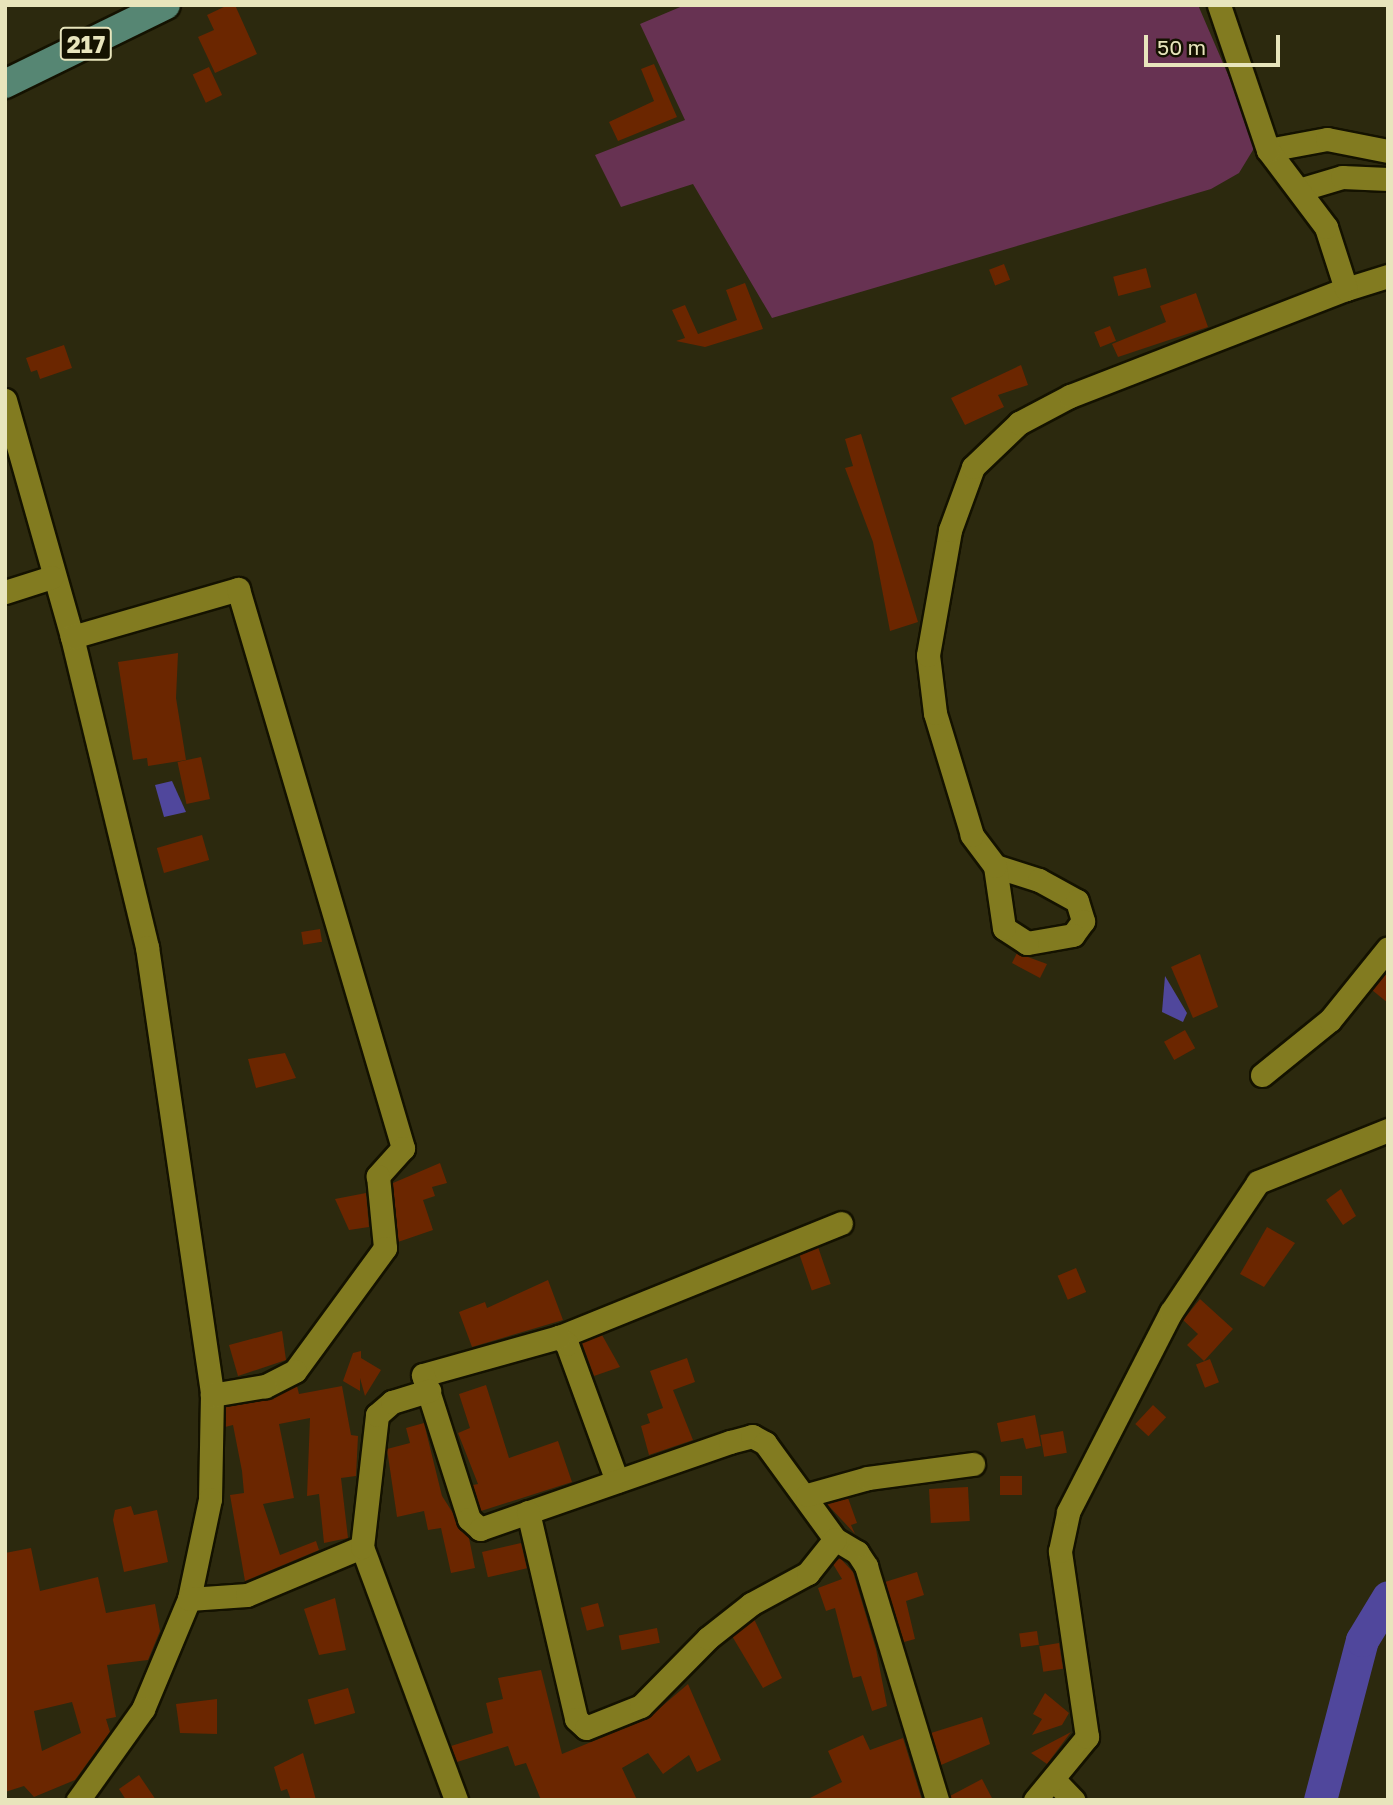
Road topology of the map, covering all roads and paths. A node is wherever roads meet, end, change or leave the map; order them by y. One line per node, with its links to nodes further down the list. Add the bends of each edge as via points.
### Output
1 (166, 5): 3 (main road, 217)
2 (1219, 5): 4 (street)
3 (5, 83)
4 (1268, 150): 5 (street, via 1327,139); 7 (street)
5 (1388, 151)
6 (1388, 178): 7 (street, via 1342,177)
7 (1302, 189): 9 (street, via 1326,226)
8 (1388, 276): 9 (street)
9 (1346, 289): 14 (street, via 1070,396 1019,423 973,467 950,530 928,655 935,713 972,835)
10 (5, 400): 11 (street)
11 (52, 577): 12 (street); 13 (street)
12 (5, 592)
13 (72, 637): 21 (street, via 147,947); 21 (street, via 238,589 403,1148 378,1176 385,1248 302,1363 265,1386)
14 (995, 866)
15 (1388, 948): 16 (street, via 1329,1020)
16 (1262, 1075)
17 (1388, 1130): 29 (street, via 1258,1182 1171,1312 1074,1500 1060,1551 1088,1724 1087,1737)
18 (841, 1223): 19 (street)
19 (559, 1337): 20 (street, via 424,1375); 23 (street, via 568,1344)
20 (429, 1391): 25 (street, via 474,1527); 27 (street, via 392,1402 377,1415)
21 (212, 1395): 28 (street, via 203,1537)
22 (973, 1464): 24 (street, via 868,1478)
23 (617, 1480): 24 (street, via 752,1436); 25 (street)
24 (807, 1495): 26 (street)
25 (527, 1512): 26 (street, via 576,1719 586,1728 641,1706 708,1638 808,1573)
26 (835, 1539): 32 (street, via 857,1552 866,1566)
27 (362, 1547): 28 (street, via 247,1595); 31 (street)
28 (189, 1599): 30 (street, via 143,1709)
29 (1054, 1780): 33 (street); 34 (street)
30 (78, 1800)
31 (456, 1800)
32 (937, 1800)
33 (1035, 1800)
34 (1073, 1800)

